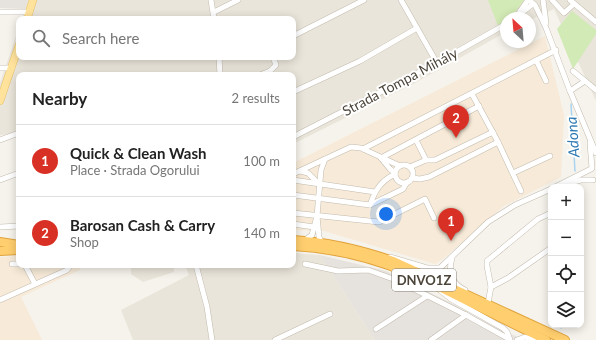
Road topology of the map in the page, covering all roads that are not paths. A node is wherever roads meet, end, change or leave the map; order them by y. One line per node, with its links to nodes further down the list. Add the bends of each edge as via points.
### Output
1 (33, 0): 13 (main road)
2 (211, 0): 11 (street)
3 (238, 0): 11 (street)
4 (364, 0): 19 (street)
5 (401, 0): 17 (street)
6 (543, 0): 8 (street, via 540,4); 18 (street)
7 (552, 0): 9 (street, via 564,13)
8 (531, 2): 12 (street); 18 (street)
9 (572, 2): 15 (street)
10 (0, 12): 13 (street)
11 (214, 12): 14 (street)
12 (520, 12)
13 (29, 16)
14 (214, 16)
15 (596, 22)
16 (500, 27): 25 (street, Strada Tompa Mihály)
17 (417, 28): 25 (street); 34 (street, via 360,61)
18 (546, 28): 20 (street)
19 (296, 34)
20 (556, 50): 24 (street); 35 (street)
21 (16, 55): 27 (main road)
22 (218, 60): 29 (street)
23 (274, 60): 30 (street, via 276,65)
24 (536, 60): 31 (street); 36 (street)
25 (437, 64): 41 (street, Strada Tompa Mihály)
26 (0, 68): 27 (street)
27 (12, 68): 37 (main road)
28 (573, 71): 32 (street)
29 (220, 72)
30 (268, 72)
31 (546, 81)
32 (585, 81): 33 (street); 35 (street)
33 (596, 90)
34 (296, 91)
35 (570, 91): 42 (street)
36 (472, 94): 38 (street); 46 (street)
37 (0, 101)
38 (479, 106): 39 (street); 44 (street)
39 (493, 132): 45 (street); 51 (street, via 435,160)
40 (16, 134): 43 (street)
41 (296, 135)
42 (588, 136): 47 (street); 54 (street)
43 (0, 140)
44 (416, 140): 50 (street); 51 (street)
45 (498, 142): 58 (street); 61 (street, via 429,176)
46 (362, 149): 49 (street, via 351,147); 50 (street)
47 (596, 153)
48 (550, 156): 58 (street)
49 (326, 158): 55 (street); 63 (street, via 321,170)
50 (381, 158): 52 (street); 57 (street)
51 (426, 160): 53 (street)
52 (400, 166): 53 (street); 57 (street)
53 (410, 167): 61 (street, via 413,172)
54 (593, 167): 62 (street); 64 (street)
55 (296, 172): 63 (street, via 308,173)
56 (16, 174): 59 (street)
57 (395, 174): 61 (street, via 400,181); 68 (street, via 382,182)
58 (513, 174): 67 (street)
59 (0, 180)
60 (296, 180): 63 (street)
61 (410, 180): 71 (street, via 403,188)
62 (595, 181): 65 (street)
63 (320, 184): 68 (street); 70 (street)
64 (560, 184)
65 (572, 184)
66 (548, 190): 92 (street, via 515,205 488,222 462,245)
67 (521, 191)
68 (375, 192): 71 (street)
69 (296, 196): 70 (street)
70 (320, 200): 71 (street); 74 (street)
71 (370, 205)
72 (296, 213): 74 (street)
73 (548, 215): 103 (street, via 538,219 487,260)
74 (317, 216): 75 (street, via 379,222 425,199); 79 (street); 83 (street)
75 (434, 218)
76 (296, 224): 79 (street)
77 (16, 226): 78 (street)
78 (0, 227)
79 (314, 227): 81 (street, via 312,235)
80 (296, 240): 81 (highway, DNVO1Z)
81 (305, 240): 83 (highway, DNVO1Z)
82 (0, 242): 84 (highway)
83 (322, 243): 91 (highway, DNVO1Z)
84 (16, 245)
85 (16, 245): 86 (highway)
86 (0, 246)
87 (296, 246): 101 (highway, DNVO1Z, via 340,252 377,262)
88 (16, 250): 90 (highway)
89 (548, 250): 103 (street)
90 (0, 251)
91 (378, 256): 92 (street, via 394,257 433,269 445,266); 107 (highway, DNVO1Z, via 424,274)
92 (452, 258): 106 (street, via 450,274 455,283)
93 (12, 264): 94 (street)
94 (16, 264)
95 (305, 264): 104 (street, via 338,271 368,270 396,280)
96 (27, 268): 102 (street)
97 (69, 268): 102 (street)
98 (197, 268): 100 (street)
99 (199, 268): 100 (street)
100 (198, 273): 111 (street)
101 (431, 283): 114 (street, via 451,299 503,328); 117 (highway, DNVO1Z)
102 (35, 284): 105 (street)
103 (491, 287): 106 (street)
104 (427, 296): 109 (street); 110 (street)
105 (0, 300)
106 (488, 303): 107 (street)
107 (504, 313): 118 (highway, DNVO1Z)
108 (330, 314): 112 (street)
109 (466, 315): 113 (street); 114 (street)
110 (376, 329)
111 (212, 340)
112 (275, 340)
113 (431, 340)
114 (510, 340)
115 (517, 340): 116 (street)
116 (534, 340)
117 (546, 340)
118 (565, 340)

